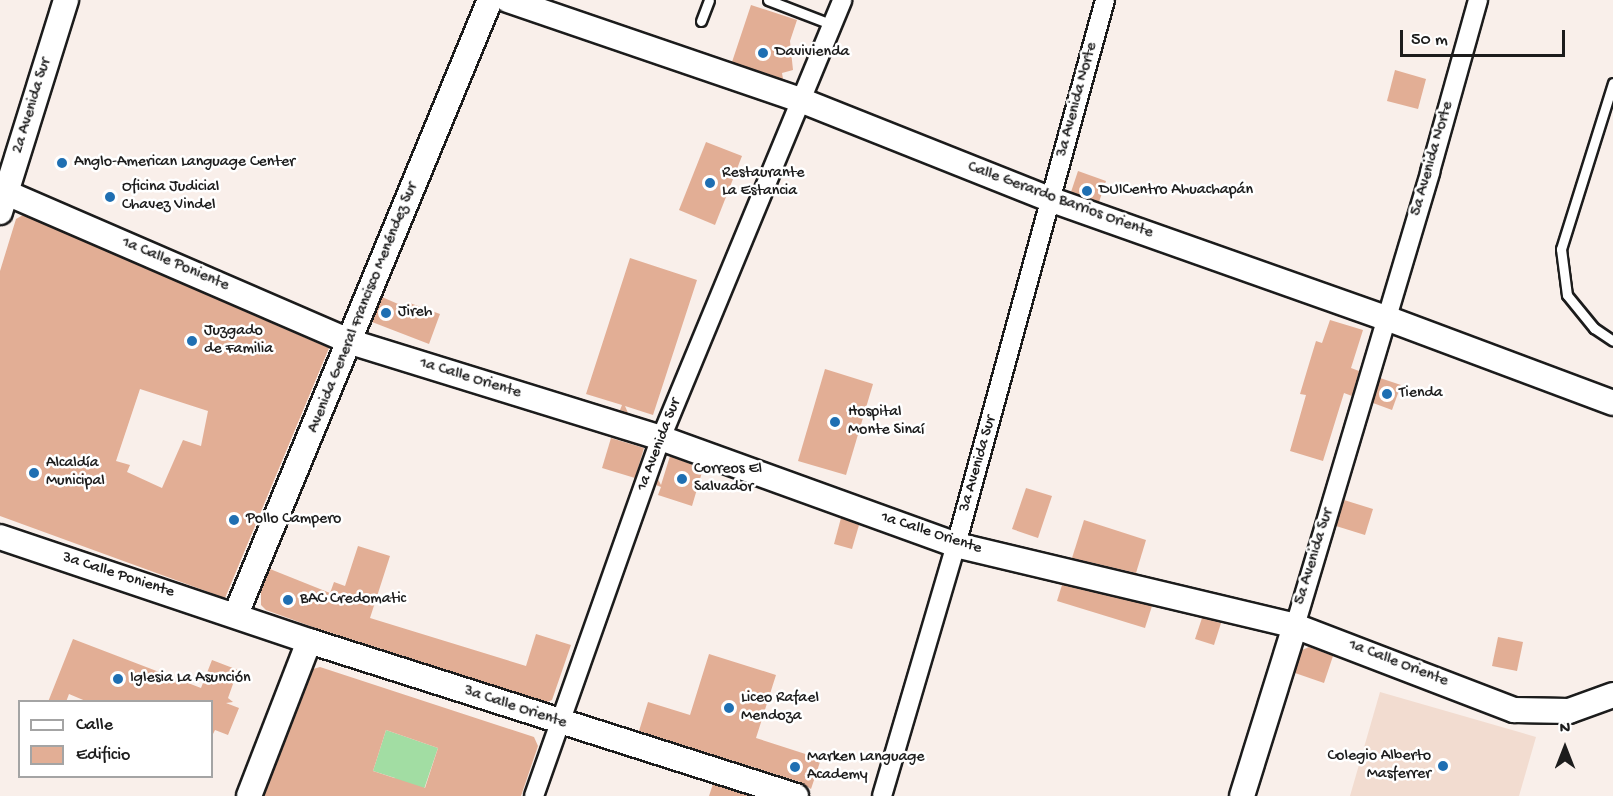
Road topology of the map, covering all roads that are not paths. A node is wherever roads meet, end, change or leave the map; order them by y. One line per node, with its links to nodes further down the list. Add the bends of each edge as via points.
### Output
1 (66, 0): 13 (main road, 2a Avenida Sur)
2 (490, 0): 17 (main road, Avenida General Francisco Menéndez Sur)
3 (508, 0): 12 (main road, Calle Gerardo Barrios Oriente)
4 (709, 0): 9 (lane)
5 (768, 0): 10 (lane)
6 (842, 0): 10 (street, 1a Avenida Sur)
7 (1105, 0): 14 (street, 3a Avenida Norte)
8 (1478, 0): 15 (street, 5a Avenida Norte)
9 (701, 21)
10 (833, 25): 12 (street, 1a Avenida Sur)
11 (1613, 83): 16 (lane, via 1561,249 1567,295 1594,328)
12 (803, 101): 14 (main road, Calle Gerardo Barrios Oriente); 19 (street, 1a Avenida Sur)
13 (2, 198): 17 (main road, 1a Calle Poniente)
14 (1052, 200): 15 (main road, Calle Gerardo Barrios Oriente); 21 (street, 3a Avenida Sur)
15 (1386, 318): 18 (main road, Calle Gerardo Barrios Oriente); 23 (street, 5a Avenida Sur)
16 (1613, 341)
17 (351, 342): 19 (main road, 1a Calle Oriente); 22 (main road, Avenida General Francisco Menéndez Sur)
18 (1613, 403)
19 (661, 438): 21 (main road, 1a Calle Oriente); 26 (street, 1a Avenida Sur)
20 (0, 537): 22 (main road, 3a Calle Poniente)
21 (956, 545): 23 (main road, 1a Calle Oriente); 30 (street, 3a Avenida Sur)
22 (236, 614): 24 (main road, 3a Calle Oriente)
23 (1295, 626): 25 (main road, 1a Calle Oriente, via 1514,710 1569,711); 31 (main road, 5a Avenida Sur)
24 (309, 641): 26 (main road, 3a Calle Oriente); 27 (main road)
25 (1612, 691)
26 (560, 722): 28 (street, 1a Avenida Sur); 29 (main road, 3a Calle Oriente)
27 (249, 796)
28 (534, 796)
29 (796, 796)
30 (882, 796)
31 (1242, 796)

